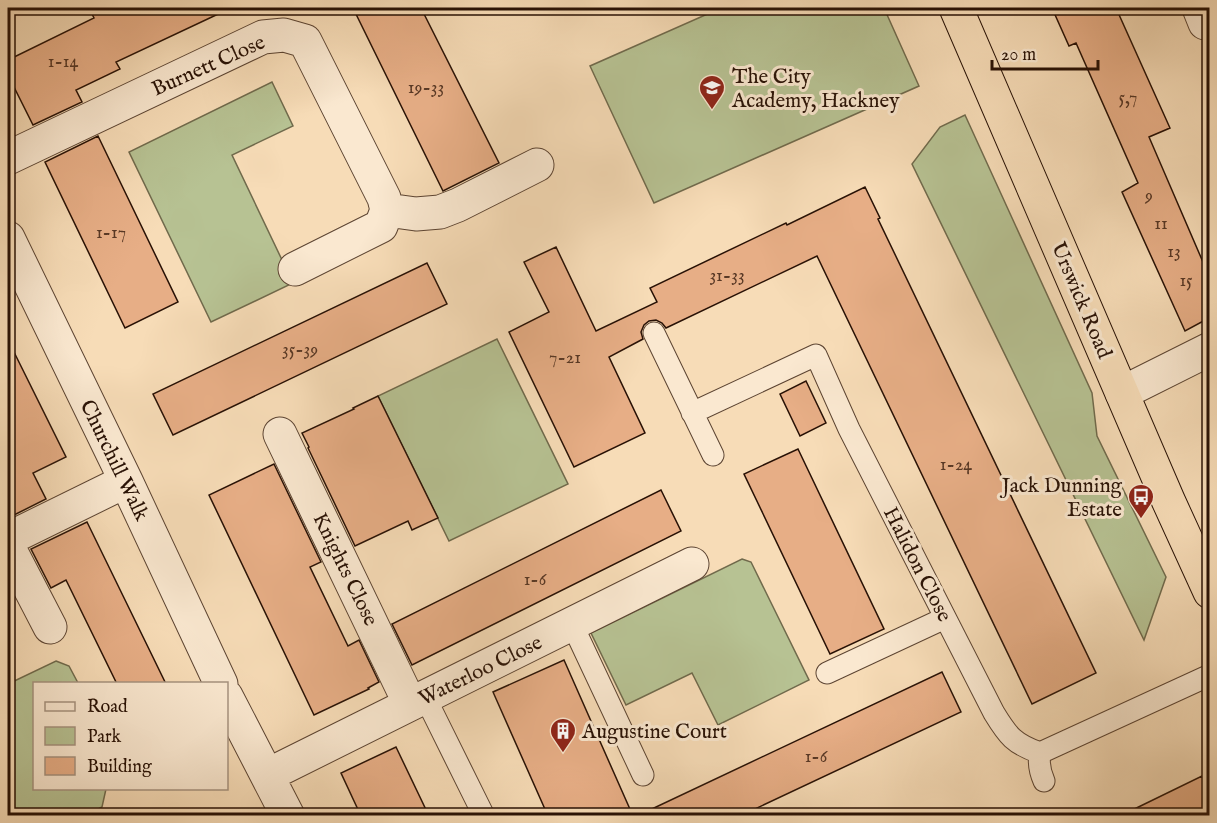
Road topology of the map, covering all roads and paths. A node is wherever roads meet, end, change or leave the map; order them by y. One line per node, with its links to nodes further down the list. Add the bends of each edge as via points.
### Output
1 (956, 8): 11 (highway, Urswick Road)
2 (1198, 8): 3 (street, via 1205,23)
3 (1209, 21)
4 (8, 158): 6 (street, Burnett Close, via 263,37 284,35 305,41)
5 (537, 165): 6 (street, via 440,212)
6 (387, 210): 8 (street, via 381,226)
7 (8, 238): 15 (street, Churchill Walk)
8 (295, 269)
9 (654, 333): 12 (lane)
10 (1209, 349): 11 (street)
11 (1122, 393): 19 (highway, Urswick Road)
12 (692, 413): 14 (lane); 20 (lane, Halidon Close, via 816,355)
13 (280, 434): 27 (street, Knights Close)
14 (713, 455)
15 (126, 481): 16 (street); 25 (street, Churchill Walk)
16 (8, 539)
17 (8, 546): 22 (street)
18 (692, 564): 21 (street, Waterloo Close)
19 (1206, 576)
20 (945, 618): 23 (lane); 28 (lane, Halidon Close, via 1005,730 1024,747)
21 (572, 624): 27 (street, Waterloo Close); 30 (lane)
22 (50, 627)
23 (827, 673)
24 (1209, 675): 28 (lane)
25 (220, 682)
26 (228, 700): 29 (street)
27 (417, 701): 29 (street, Waterloo Close); 33 (lane)
28 (1040, 753): 31 (lane, via 1038,763)
29 (268, 775): 32 (street)
30 (643, 775)
31 (1044, 781)
32 (288, 816)
33 (484, 816)

